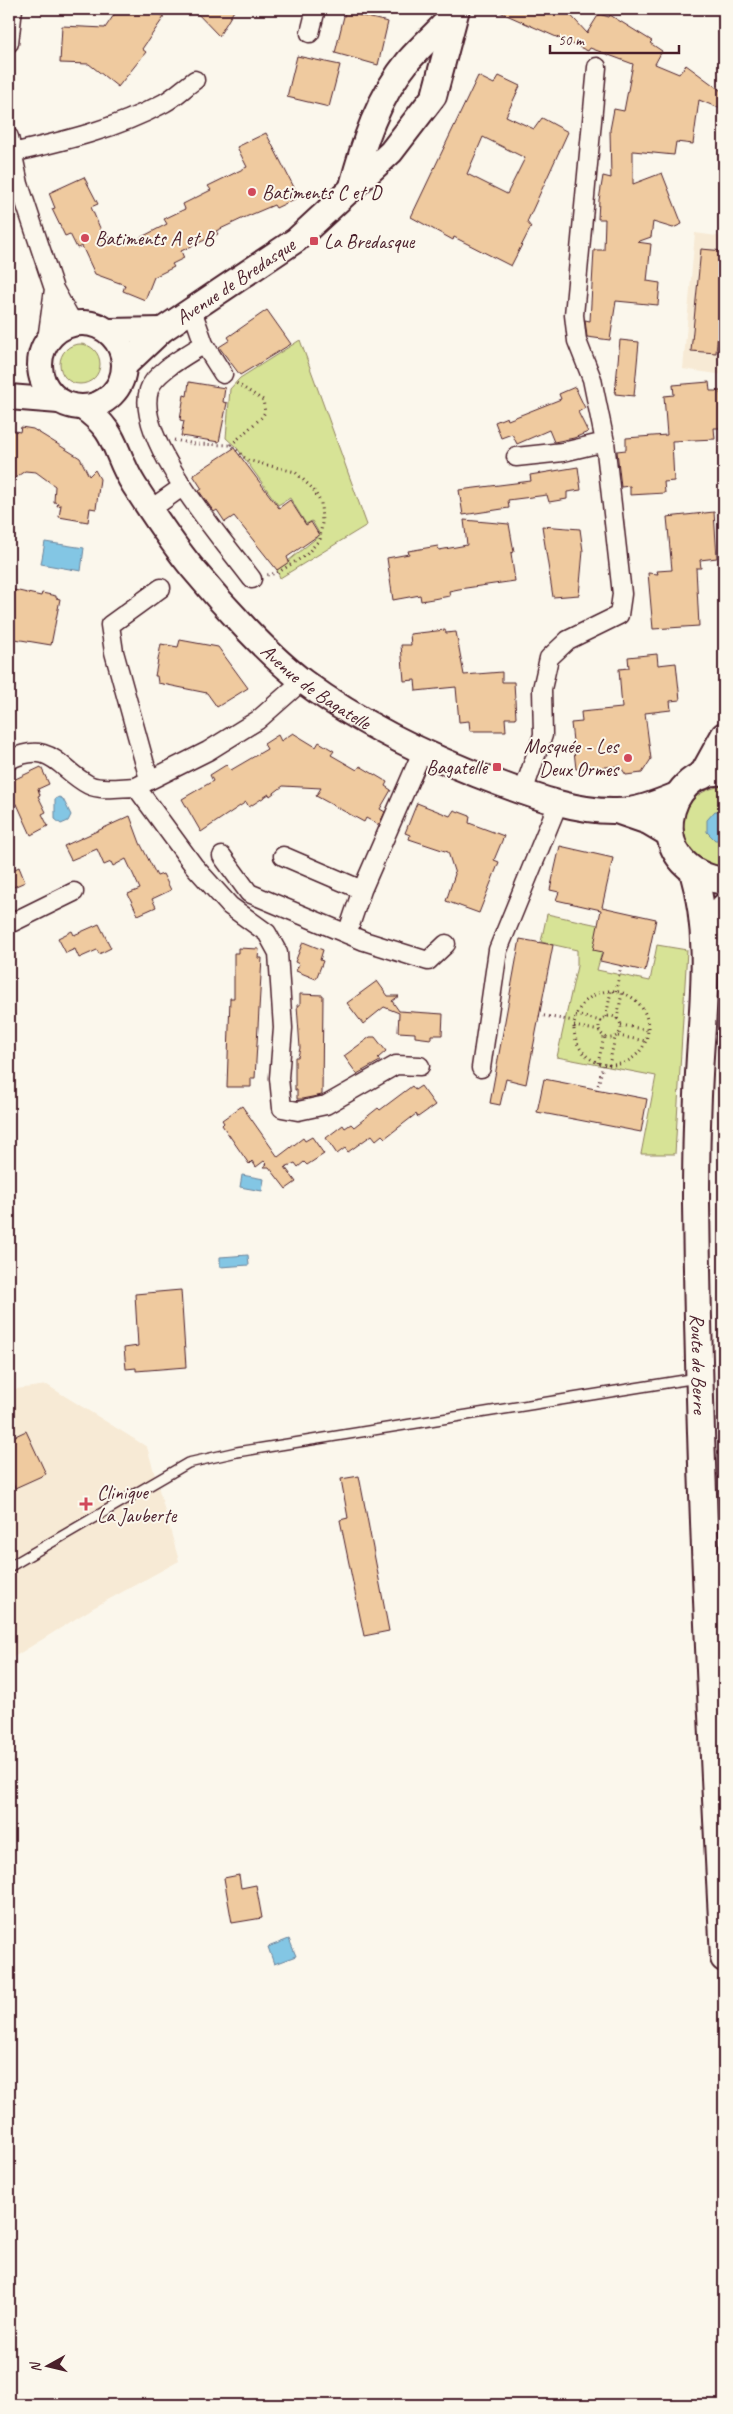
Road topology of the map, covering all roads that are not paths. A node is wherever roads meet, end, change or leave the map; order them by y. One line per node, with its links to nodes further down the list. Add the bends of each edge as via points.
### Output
1 (13, 9): 5 (street)
2 (316, 9): 4 (street)
3 (457, 10): 9 (street, Avenue de Bredasque, via 408,61 382,100 362,148); 9 (street, Avenue de Bredasque, via 434,96 391,152)
4 (310, 33)
5 (9, 44)
6 (597, 67): 25 (street, via 574,315 577,341 592,379)
7 (195, 80): 8 (street, via 166,102 79,138)
8 (10, 145): 10 (street, via 19,184)
9 (351, 190): 11 (street, Avenue de Bredasque, via 296,240)
10 (54, 289): 12 (street); 15 (street)
11 (192, 310): 13 (street, Avenue de Bredasque); 16 (street)
12 (73, 323): 14 (street, via 92,323); 15 (street, via 59,329)
13 (162, 330): 14 (street, Avenue de Bredasque); 17 (street, Avenue de Bredasque)
14 (109, 332): 17 (street, via 120,346)
15 (47, 340): 18 (street, via 40,355)
16 (204, 344): 19 (street); 27 (street, via 167,368 149,388 147,413 154,435)
17 (124, 365): 20 (street, via 123,378)
18 (40, 371): 21 (street); 22 (street, via 46,388)
19 (222, 374)
20 (117, 389): 23 (street, via 107,399); 24 (street)
21 (9, 396): 22 (street)
22 (59, 401): 23 (street)
23 (82, 408): 24 (street, Avenue de Bagatelle, via 100,419)
24 (110, 432): 28 (street, Avenue de Bagatelle, via 133,483)
25 (605, 442): 26 (street); 37 (street, via 620,569 622,594 619,615 568,640 549,658 542,689 543,734)
26 (516, 458)
27 (182, 487): 28 (street); 29 (street)
28 (151, 509): 31 (street, Avenue de Bagatelle, via 194,570)
29 (252, 579)
30 (162, 588): 36 (street, via 110,625)
31 (302, 681): 33 (street, Avenue de Bagatelle, via 357,719); 36 (street, via 258,720)
32 (724, 736): 35 (main road)
33 (422, 752): 37 (street, Avenue de Bagatelle); 46 (street)
34 (9, 760): 36 (street, via 20,754 47,754 90,785)
35 (713, 774): 38 (main road, via 689,784)
36 (142, 783): 53 (street, via 194,866 230,906 267,934 278,953 283,1028 279,1078 282,1108 298,1111 326,1105 396,1065)
37 (523, 792): 39 (street, Avenue de Bagatelle)
38 (679, 794): 40 (street, Avenue de Bagatelle, via 646,806); 41 (main road, via 670,814)
39 (559, 802): 40 (street, Avenue de Bagatelle, via 593,810); 54 (street, via 498,950)
40 (618, 811): 41 (street, Avenue de Bagatelle, via 648,822)
41 (670, 836): 44 (main road, via 677,856)
42 (222, 856): 50 (street, via 249,893)
43 (283, 856): 46 (street)
44 (692, 871): 45 (main road, via 708,879); 52 (main road, Route de Berre, via 702,903)
45 (724, 881)
46 (362, 890): 50 (street)
47 (74, 892): 49 (street)
48 (724, 907): 52 (main road, Route de Berre)
49 (9, 924)
50 (348, 934): 51 (street, via 428,961)
51 (446, 944)
52 (705, 979): 55 (main road, Route de Berre, via 696,1182)
53 (420, 1066)
54 (481, 1068)
55 (700, 1378): 56 (lane, via 247,1450 188,1463); 57 (main road, Route de Berre)
56 (9, 1566)
57 (720, 1797): 58 (main road, Route de Berre)
58 (724, 1958)

